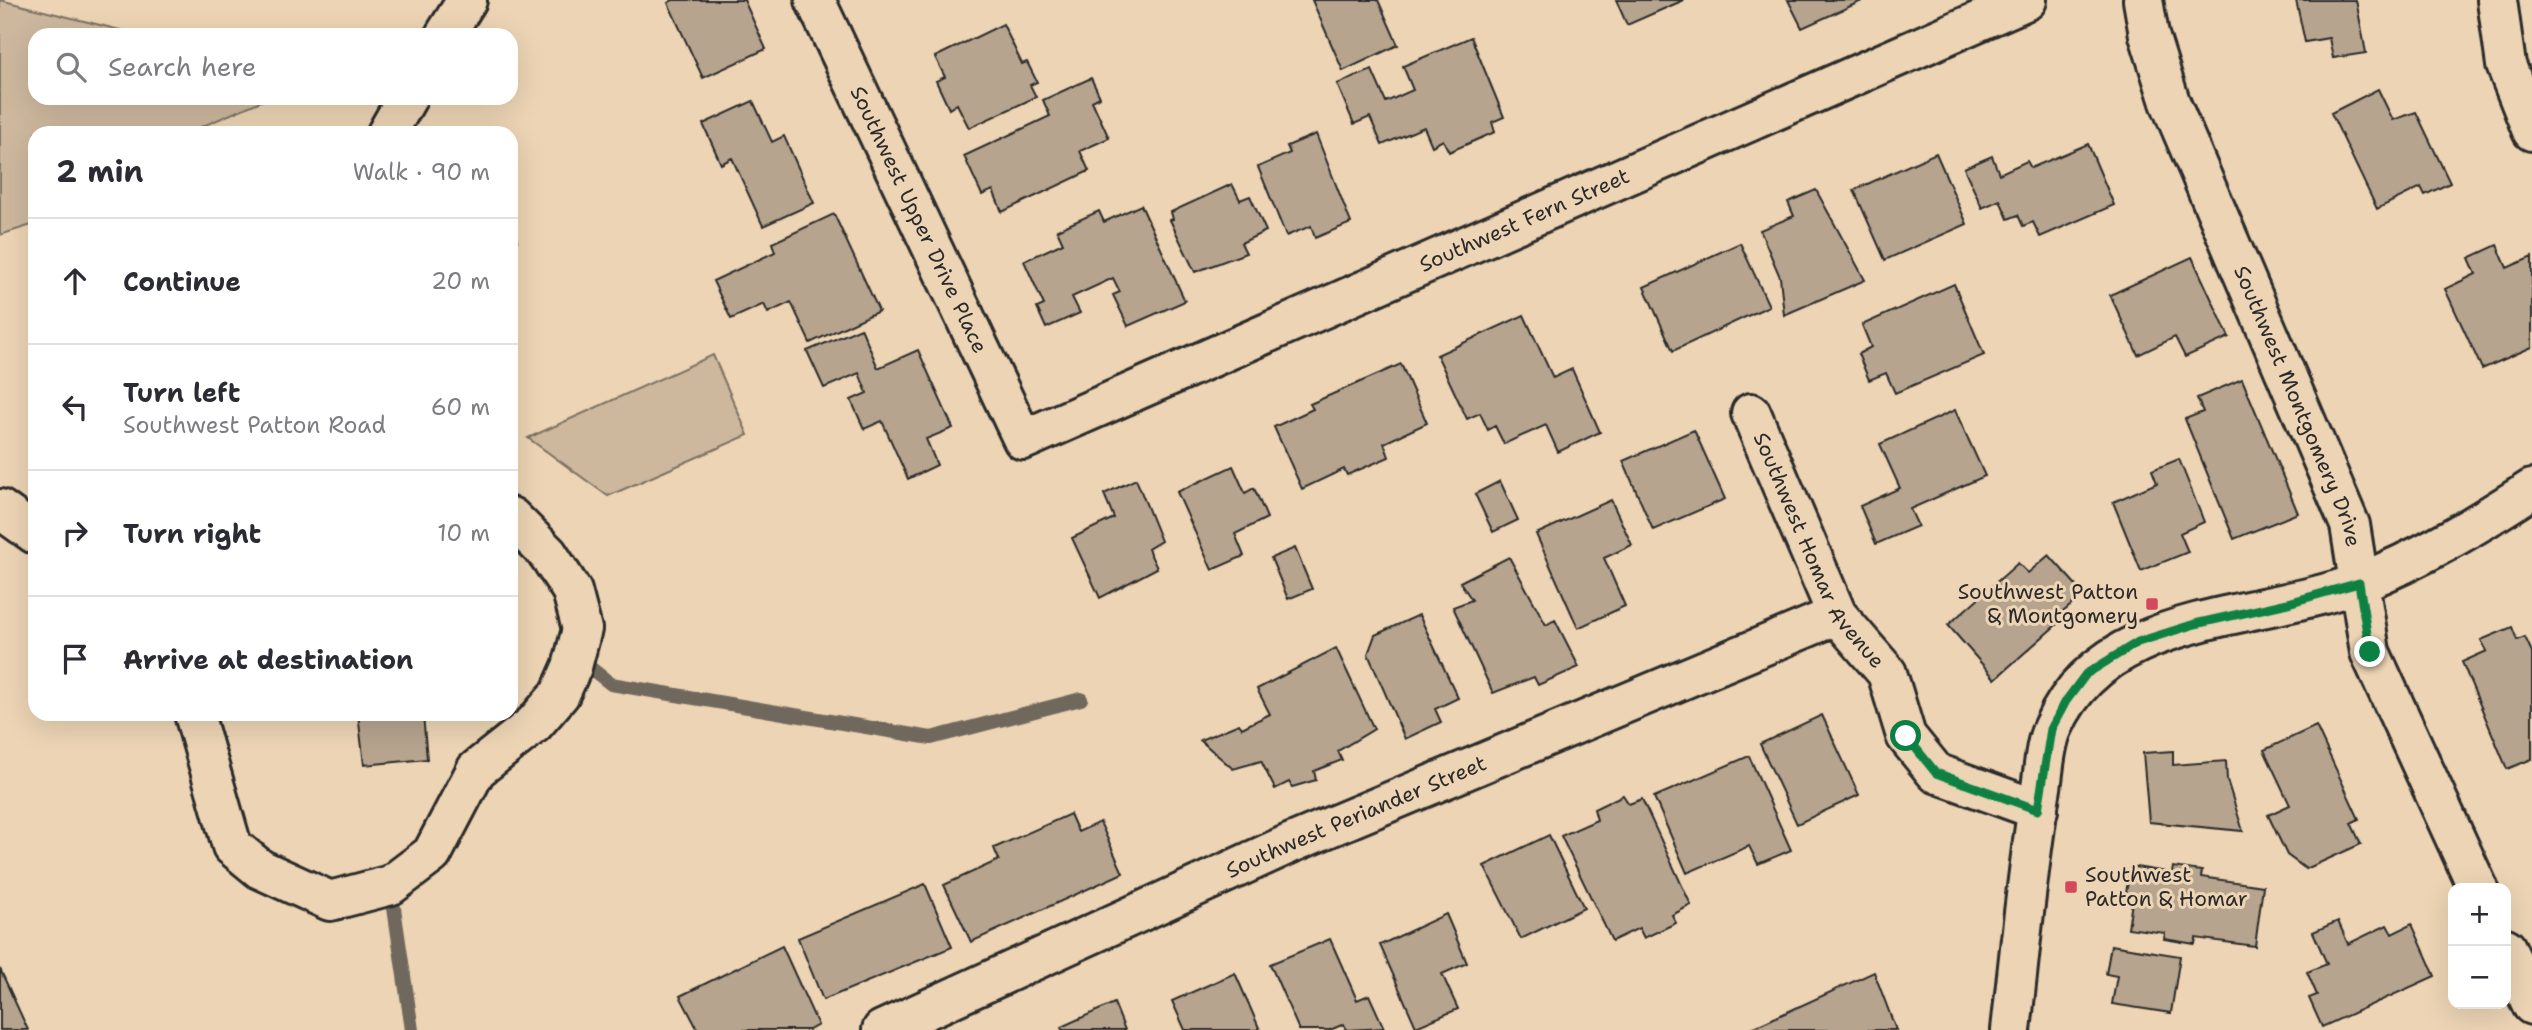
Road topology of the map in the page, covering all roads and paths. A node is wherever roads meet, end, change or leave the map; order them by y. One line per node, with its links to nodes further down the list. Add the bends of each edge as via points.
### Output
1 (467, 0): 6 (street)
2 (815, 0): 11 (street, Southwest Upper Drive Place)
3 (2027, 0): 11 (street, Southwest Fern Street)
4 (2143, 0): 16 (street, Southwest Montgomery Drive, via 2170,102 2350,525)
5 (2497, 0): 9 (street, via 2506,65)
6 (449, 28)
7 (403, 105): 8 (street)
8 (391, 126)
9 (2532, 131)
10 (1751, 413): 17 (street, Southwest Homar Avenue)
11 (1023, 440)
12 (2532, 489): 16 (street, via 2420,556)
13 (0, 509): 15 (street)
14 (518, 524): 18 (street, via 548,554 572,591 582,629 572,667 559,694 534,724 476,770 432,855 391,885 330,901 260,869 232,846)
15 (28, 529)
16 (2359, 583): 19 (street, via 2138,642 2086,674 2051,729); 20 (street, Southwest Montgomery Drive, via 2370,652)
17 (1837, 615): 19 (street, Southwest Homar Avenue, via 1887,673 1906,736 1936,773); 23 (street, Southwest Periander Street, via 1289,844)
18 (196, 721)
19 (2038, 810): 24 (street)
20 (2476, 883)
21 (2511, 959): 22 (street)
22 (2532, 1005)
23 (882, 1030)
24 (2011, 1030)

